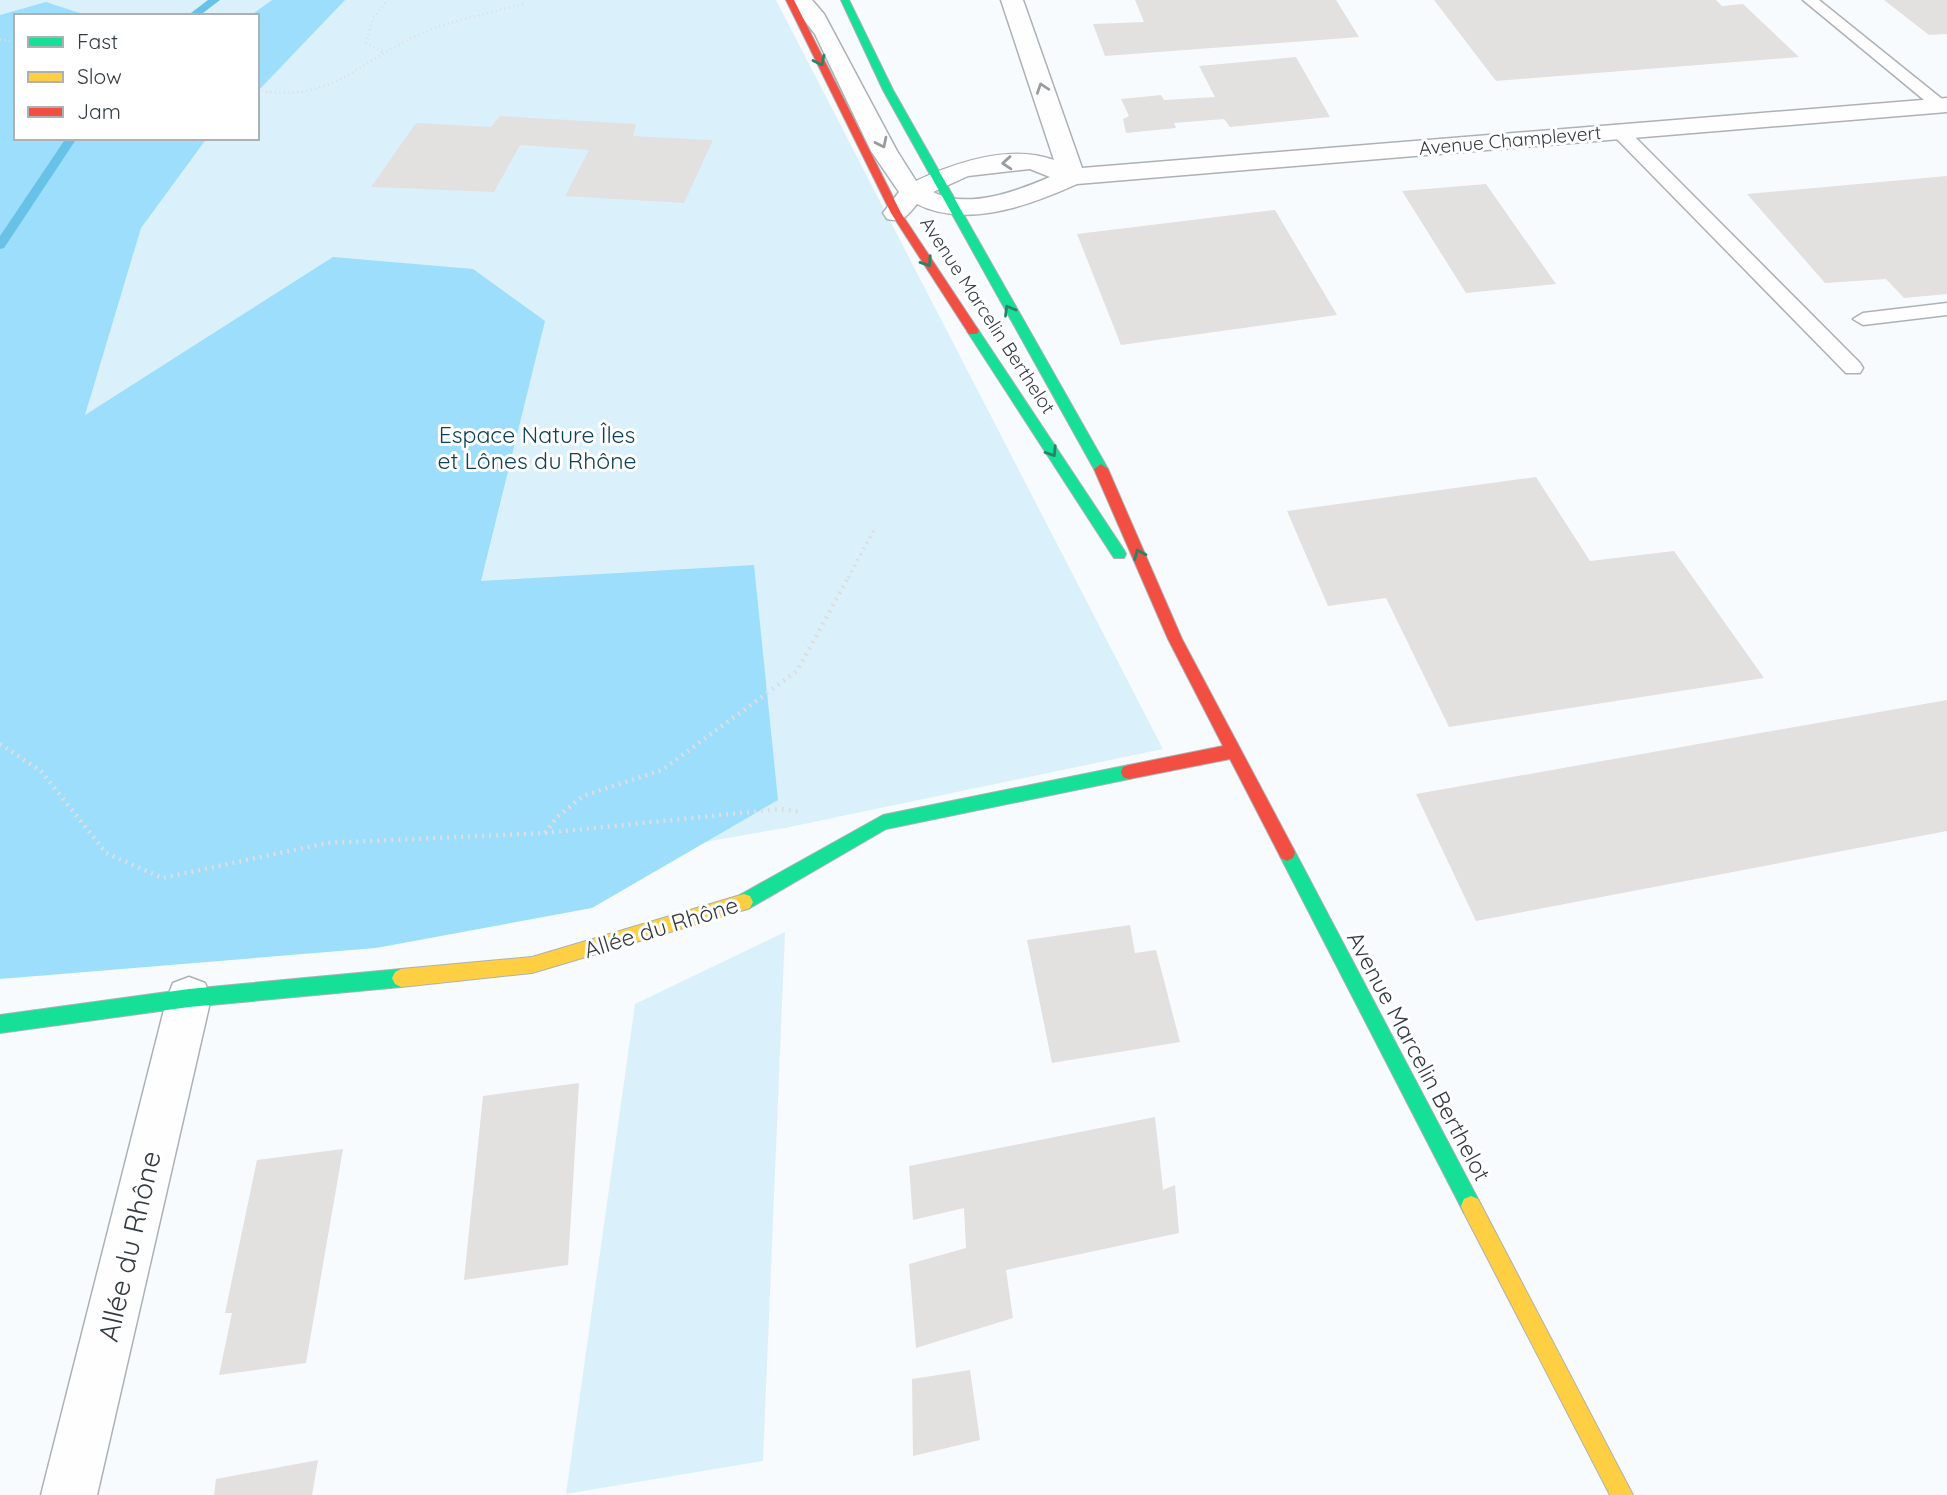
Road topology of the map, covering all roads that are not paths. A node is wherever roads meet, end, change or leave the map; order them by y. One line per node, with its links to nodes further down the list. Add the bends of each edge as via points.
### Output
1 (790, 0): 7 (street, Avenue Marcelin Berthelot, one-way to 7)
2 (799, 0): 7 (street, via 822,28)
3 (845, 0): 6 (street, Avenue Marcelin Berthelot)
4 (1012, 0): 10 (street, one-way to 4)
5 (1810, 0): 8 (lane)
6 (888, 90): 7 (street); 11 (street, Avenue Marcelin Berthelot)
7 (849, 97): 12 (street, one-way to 12); 14 (street, Avenue Marcelin Berthelot)
8 (1944, 105): 9 (street, Avenue Champlevert)
9 (1618, 130): 10 (street, Avenue Champlevert); 17 (lane)
10 (1072, 176): 11 (street, one-way to 11, via 1032,161 962,169); 13 (street, via 1045,190)
11 (939, 178): 12 (street); 13 (street, Avenue Marcelin Berthelot)
12 (913, 192): 13 (street); 14 (street)
13 (956, 208): 18 (street, Avenue Marcelin Berthelot, one-way to 13, via 1105,478)
14 (896, 213): 18 (street, Avenue Marcelin Berthelot, one-way to 18)
15 (1947, 309): 16 (lane)
16 (1863, 319)
17 (1853, 368)
18 (1175, 639): 19 (street, Avenue Marcelin Berthelot)
19 (1234, 751): 20 (street, Allée du Rhône, via 883,822 741,904 532,965); 23 (street, Avenue Marcelin Berthelot)
20 (189, 998): 21 (street, Allée du Rhône); 22 (street, Allée du Rhône)
21 (0, 1024)
22 (69, 1495)
23 (1622, 1495)

